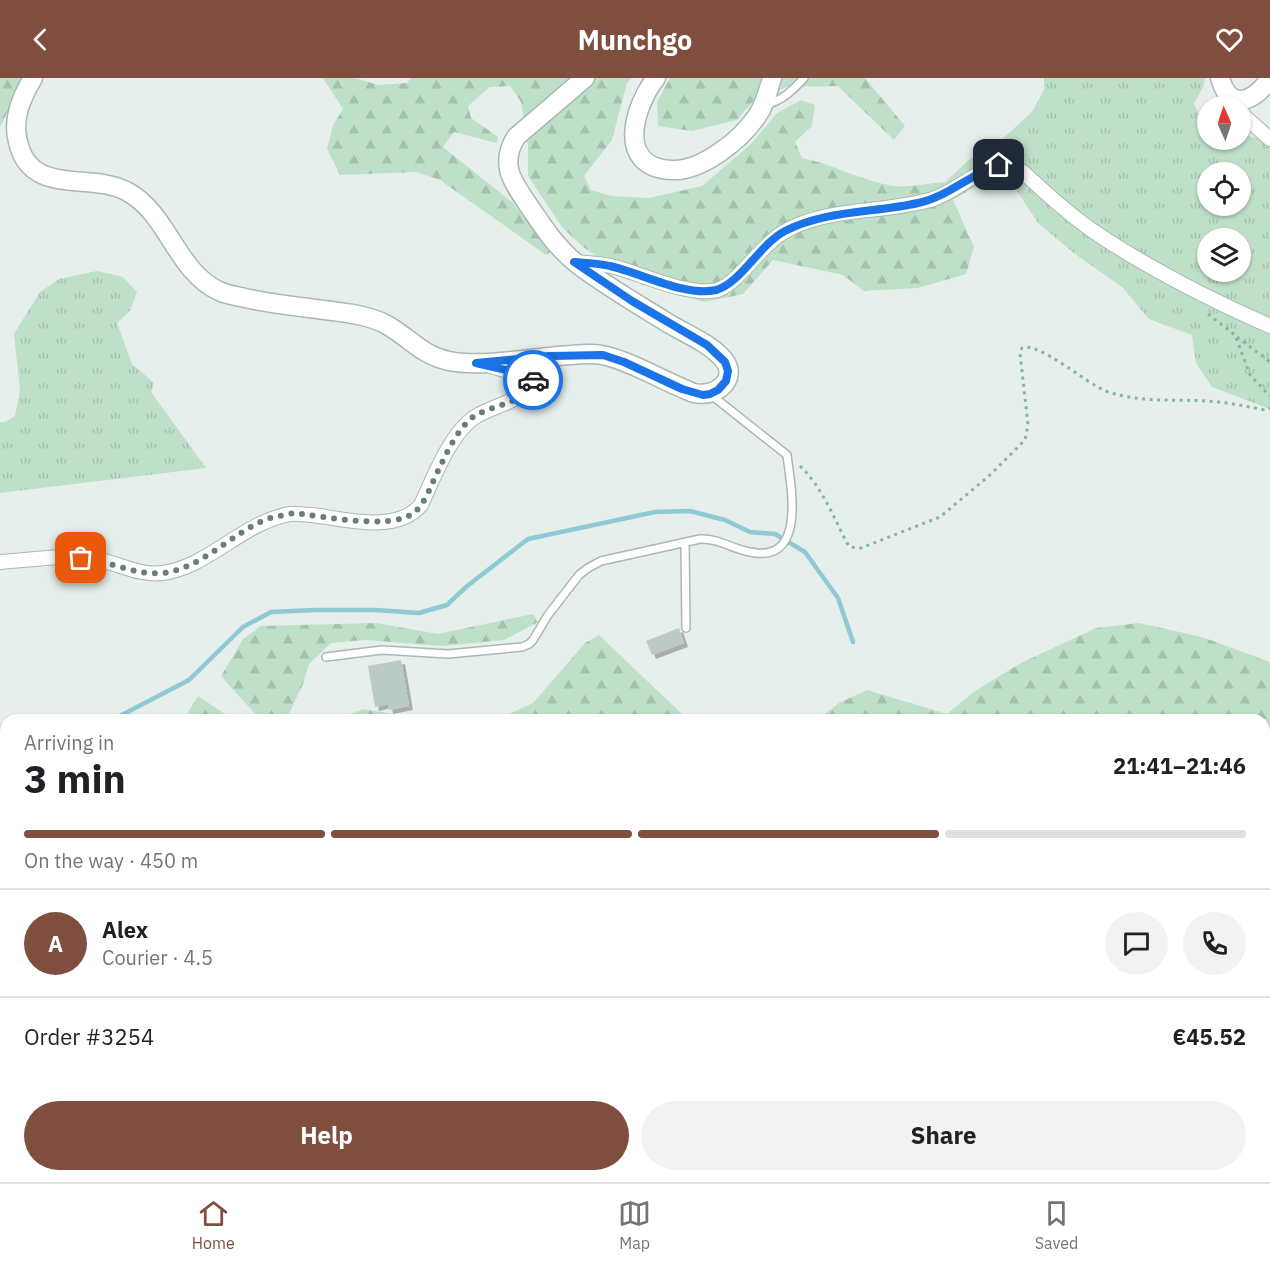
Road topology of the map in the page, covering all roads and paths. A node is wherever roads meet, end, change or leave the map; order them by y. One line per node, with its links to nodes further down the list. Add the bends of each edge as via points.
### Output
1 (33, 78): 18 (street, via 18,109 15,130 26,162 47,178 105,184 134,195 145,204 194,271 220,292 276,305 355,314 387,325 421,351 451,361)
2 (585, 78): 13 (street, via 516,137 508,149 512,179 545,230)
3 (656, 78): 10 (street, via 638,110 635,143 645,160 671,171 702,162 726,148 745,132)
4 (772, 78): 10 (street)
5 (804, 78): 10 (lane, via 782,99)
6 (1220, 78): 8 (street)
7 (1270, 78): 9 (street)
8 (1229, 96)
9 (1251, 98)
10 (763, 106)
11 (1251, 122): 12 (street)
12 (1270, 139)
13 (574, 262): 15 (street, via 610,266 700,291 717,290 729,284 767,243 801,224 942,196 999,165 1023,172 1100,236); 19 (street, via 707,345 725,362 726,381)
14 (1208, 313): 16 (path)
15 (1270, 326)
16 (1235, 335): 17 (path); 20 (path, via 1250,375)
17 (1270, 362)
18 (476, 363): 19 (street, via 603,355 694,393); 24 (street, via 527,375 534,386 527,394 472,418 453,442 421,505 400,520 380,522 293,513 252,528 202,558 162,573 96,559)
19 (710, 394): 22 (lane)
20 (1270, 396)
21 (1270, 408): 22 (path, via 1137,399 1097,387 1026,346 1020,353 1028,425 1026,440 940,517 861,548 850,547 812,478)
22 (787, 455): 23 (lane, via 792,519 783,545 776,550 752,553 711,538)
23 (685, 543): 25 (lane); 26 (lane, via 601,561 588,568 529,644 448,654 382,650)
24 (0, 562)
25 (686, 628)
26 (326, 657)

